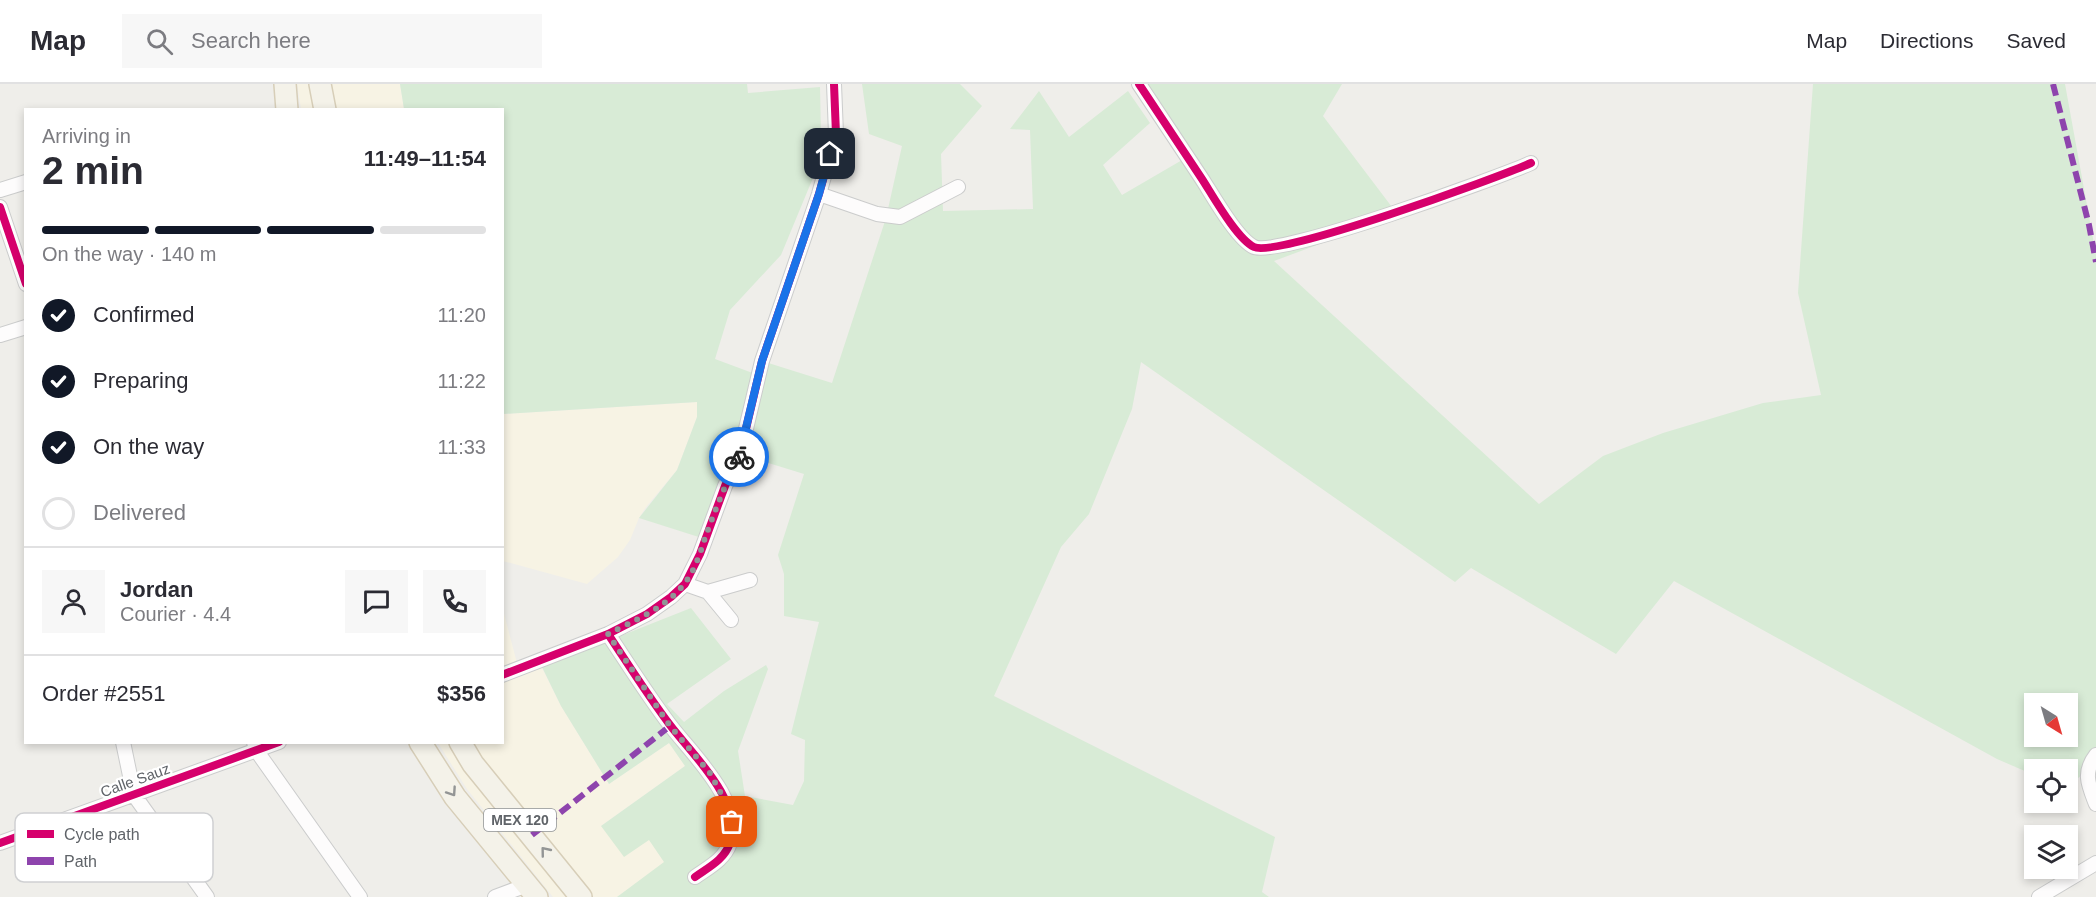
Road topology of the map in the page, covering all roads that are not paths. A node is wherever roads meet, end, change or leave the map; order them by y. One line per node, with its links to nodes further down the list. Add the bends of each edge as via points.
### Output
1 (285, 84): 5 (main road)
2 (320, 84): 6 (main road)
3 (834, 84): 11 (street, via 836,134)
4 (1139, 84): 7 (street, via 1244,241 1256,248 1296,242 1424,203)
5 (285, 108)
6 (325, 108)
7 (1532, 163)
8 (24, 184): 10 (street)
9 (958, 187): 11 (street, via 900,217 877,214)
10 (0, 190)
11 (819, 194): 17 (street, via 762,361 740,454)
12 (0, 207): 13 (street)
13 (24, 278)
14 (24, 328): 15 (street)
15 (0, 335)
16 (750, 580): 18 (street)
17 (685, 584): 18 (street); 20 (street, via 647,614)
18 (708, 592): 19 (street)
19 (731, 620)
20 (608, 634): 21 (street); 34 (street, via 670,726 710,773 725,801 732,822 731,841 722,858)
21 (504, 674)
22 (123, 744): 27 (street)
23 (421, 744): 36 (main road, MEX 120, one-way to 36, via 455,797)
24 (461, 744): 40 (main road, MEX 120, one-way to 24, via 473,764)
25 (255, 746): 27 (street, Calle Sauz); 38 (street)
26 (2096, 755): 28 (street, via 2088,765 2088,778)
27 (134, 795): 29 (street, Calle Sauz); 30 (street)
28 (2096, 804)
29 (84, 813)
30 (147, 813)
31 (15, 838): 32 (street, Calle Sauz)
32 (0, 843)
33 (2096, 863): 41 (street)
34 (695, 877)
35 (196, 882): 37 (street)
36 (532, 891): 39 (street)
37 (207, 897)
38 (360, 897)
39 (495, 897)
40 (581, 897)
41 (2039, 897)

